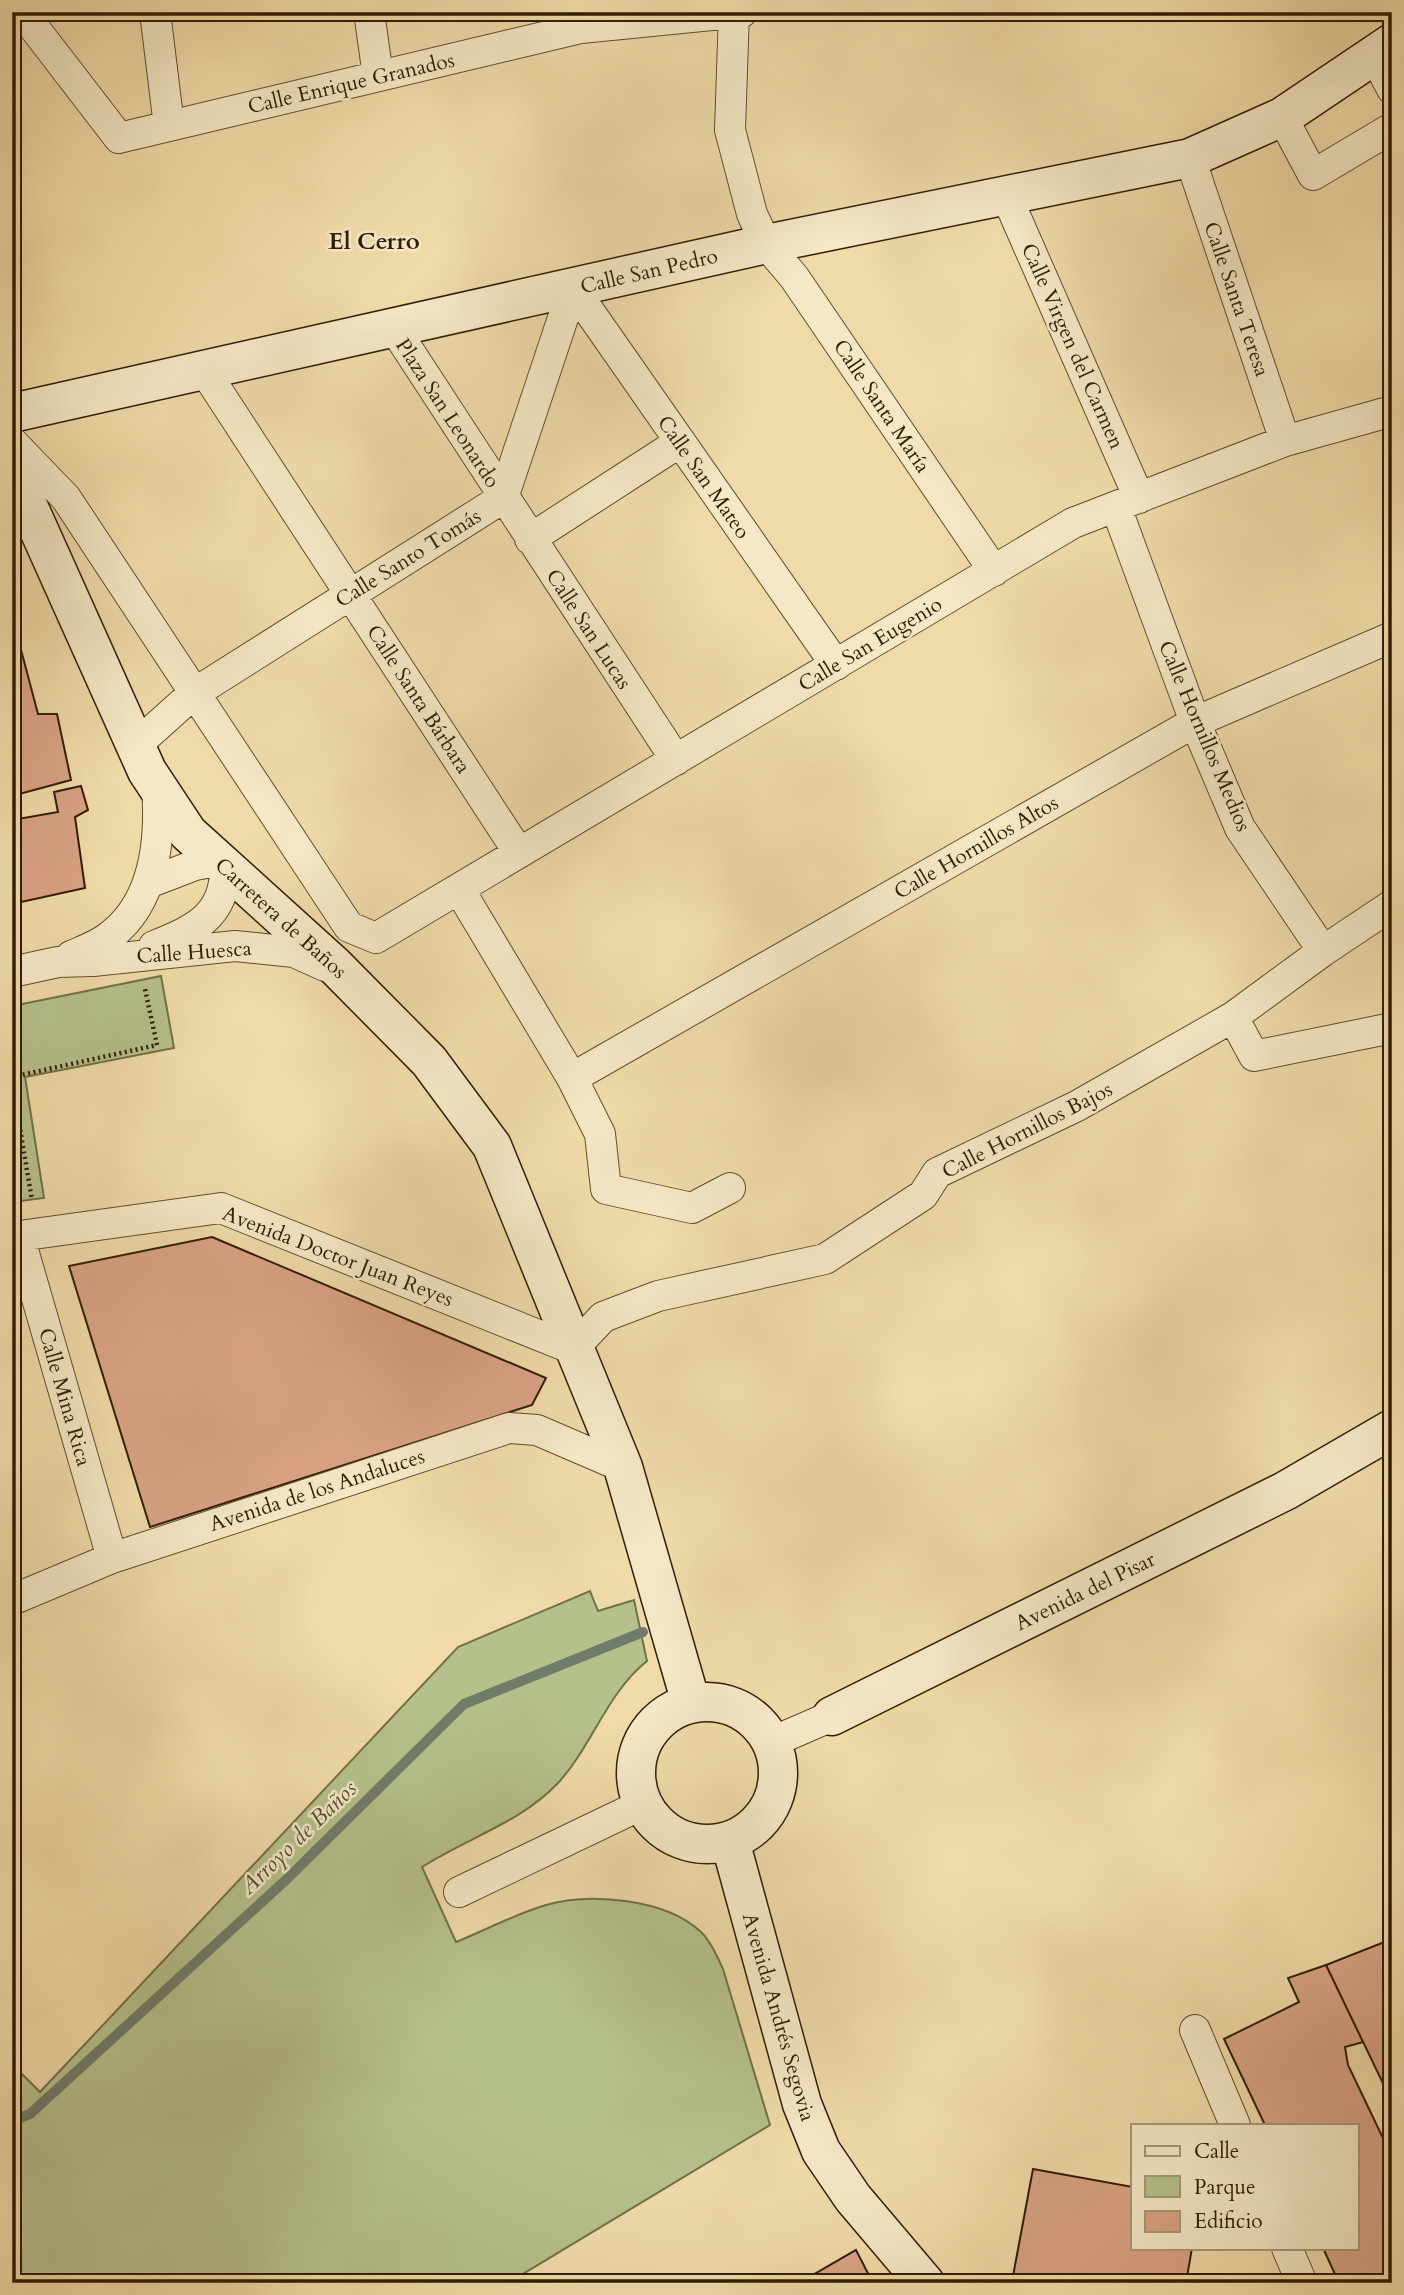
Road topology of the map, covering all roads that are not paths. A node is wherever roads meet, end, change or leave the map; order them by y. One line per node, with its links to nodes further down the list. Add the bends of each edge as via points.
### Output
1 (22, 12): 10 (street, Calle Enrique Granados, via 119,138)
2 (155, 12): 10 (street)
3 (369, 12): 7 (street)
4 (737, 13): 5 (street, Calle Enrique Granados); 14 (street, Calle Santa María, via 730,130 752,214)
5 (580, 20): 7 (street, Calle Enrique Granados)
6 (1383, 49): 8 (street, Calle San Pedro); 9 (main road, Calle San Pedro)
7 (378, 76): 10 (street, Calle Enrique Granados)
8 (1392, 89)
9 (1282, 117): 11 (street, via 1313,175); 12 (main road, Calle San Pedro)
10 (169, 126)
11 (1392, 128)
12 (1190, 158): 13 (main road, Calle San Pedro); 20 (street, Calle Santa Teresa)
13 (1006, 195): 14 (main road, Calle San Pedro); 25 (street, Calle Virgen del Carmen)
14 (766, 244): 15 (main road, Calle San Pedro); 27 (street, Calle Santa María, via 794,277)
15 (573, 288): 16 (main road, Calle San Pedro); 22 (street, Calle San Mateo); 24 (street, Calle Santo Tomás)
16 (394, 328): 17 (main road, Calle San Pedro); 24 (street, Plaza San Leonardo)
17 (204, 370): 19 (main road, Calle San Pedro); 28 (street, Calle Santa Bárbara)
18 (1392, 411): 20 (street, Calle San Eugenio)
19 (12, 413)
20 (1285, 441): 25 (street, Calle San Eugenio)
21 (12, 442): 31 (street, via 66,498)
22 (680, 442): 26 (street); 30 (street, Calle San Mateo)
23 (12, 470): 33 (main road, Carretera de Baños)
24 (503, 498): 26 (street, Calle San Lucas); 28 (street, Calle Santo Tomás)
25 (1128, 502): 27 (street, Calle San Eugenio, via 1073,523); 32 (street, Calle Hornillos Medios)
26 (530, 539): 34 (street, Calle San Lucas)
27 (994, 571): 30 (street, Calle San Eugenio)
28 (350, 594): 31 (street, Calle Santo Tomás); 36 (street, Calle Santa Bárbara)
29 (1392, 637): 32 (street, Calle Hornillos Altos)
30 (836, 665): 34 (street, Calle San Eugenio)
31 (193, 694): 33 (street, Calle Santo Tomás); 39 (street, Calle San Eugenio, via 349,927 376,938)
32 (1195, 722): 41 (street, Calle Hornillos Medios, via 1240,828); 48 (street, Calle Hornillos Altos)
33 (135, 746): 35 (main road, Carretera de Baños)
34 (676, 760): 36 (street, Calle San Eugenio)
35 (157, 787): 37 (main road, Carretera de Baños, via 188,833); 38 (street, Calle Huesca, via 158,832)
36 (519, 853): 39 (street, Calle San Eugenio)
37 (221, 864): 38 (street, via 182,869); 42 (street, Calle Huesca, via 223,892 205,919 172,938); 45 (main road, Carretera de Baños)
38 (148, 883): 43 (street, Calle Huesca, via 137,905 111,936)
39 (459, 889): 48 (street)
40 (1392, 905): 41 (street, Calle Hornillos Bajos)
41 (1323, 951): 46 (street, Calle Hornillos Bajos)
42 (117, 958): 43 (street, Calle Huesca); 45 (street, Calle Huesca, via 235,946 278,949 309,957)
43 (58, 962): 44 (street, Calle Huesca)
44 (12, 972)
45 (348, 978): 51 (main road, Carretera de Baños, via 429,1061 492,1146)
46 (1233, 1017): 47 (street, via 1254,1056); 51 (street, Calle Hornillos Bajos, via 1077,1106 937,1173 923,1195 825,1259 658,1296 603,1317)
47 (1392, 1028)
48 (572, 1079): 49 (street, via 600,1134 606,1189 692,1208)
49 (730, 1188)
50 (15, 1237): 51 (street, Avenida Doctor Juan Reyes, via 221,1208); 54 (street, Calle Mina Rica)
51 (573, 1349): 53 (main road)
52 (1392, 1429): 57 (main road, Avenida del Pisar, via 1285,1491)
53 (623, 1467): 54 (street, Avenida de los Andaluces, via 537,1430 509,1428); 56 (main road)
54 (112, 1558): 55 (street, Avenida de los Andaluces)
55 (12, 1600)
56 (691, 1703): 58 (main road, via 734,1706 760,1724); 59 (main road, via 670,1712 645,1736 635,1769)
57 (832, 1716): 58 (street, Avenida del Pisar)
58 (772, 1742): 60 (main road, via 778,1775 771,1806 758,1824)
59 (643, 1804): 60 (main road, via 655,1822 673,1836 695,1844); 61 (street)
60 (730, 1841): 65 (main road, Avenida Andrés Segovia, via 802,2104 816,2140 853,2197)
61 (459, 1892)
62 (1195, 2030): 63 (street)
63 (1235, 2124)
64 (1288, 2250): 66 (street)
65 (925, 2283)
66 (1302, 2283)

